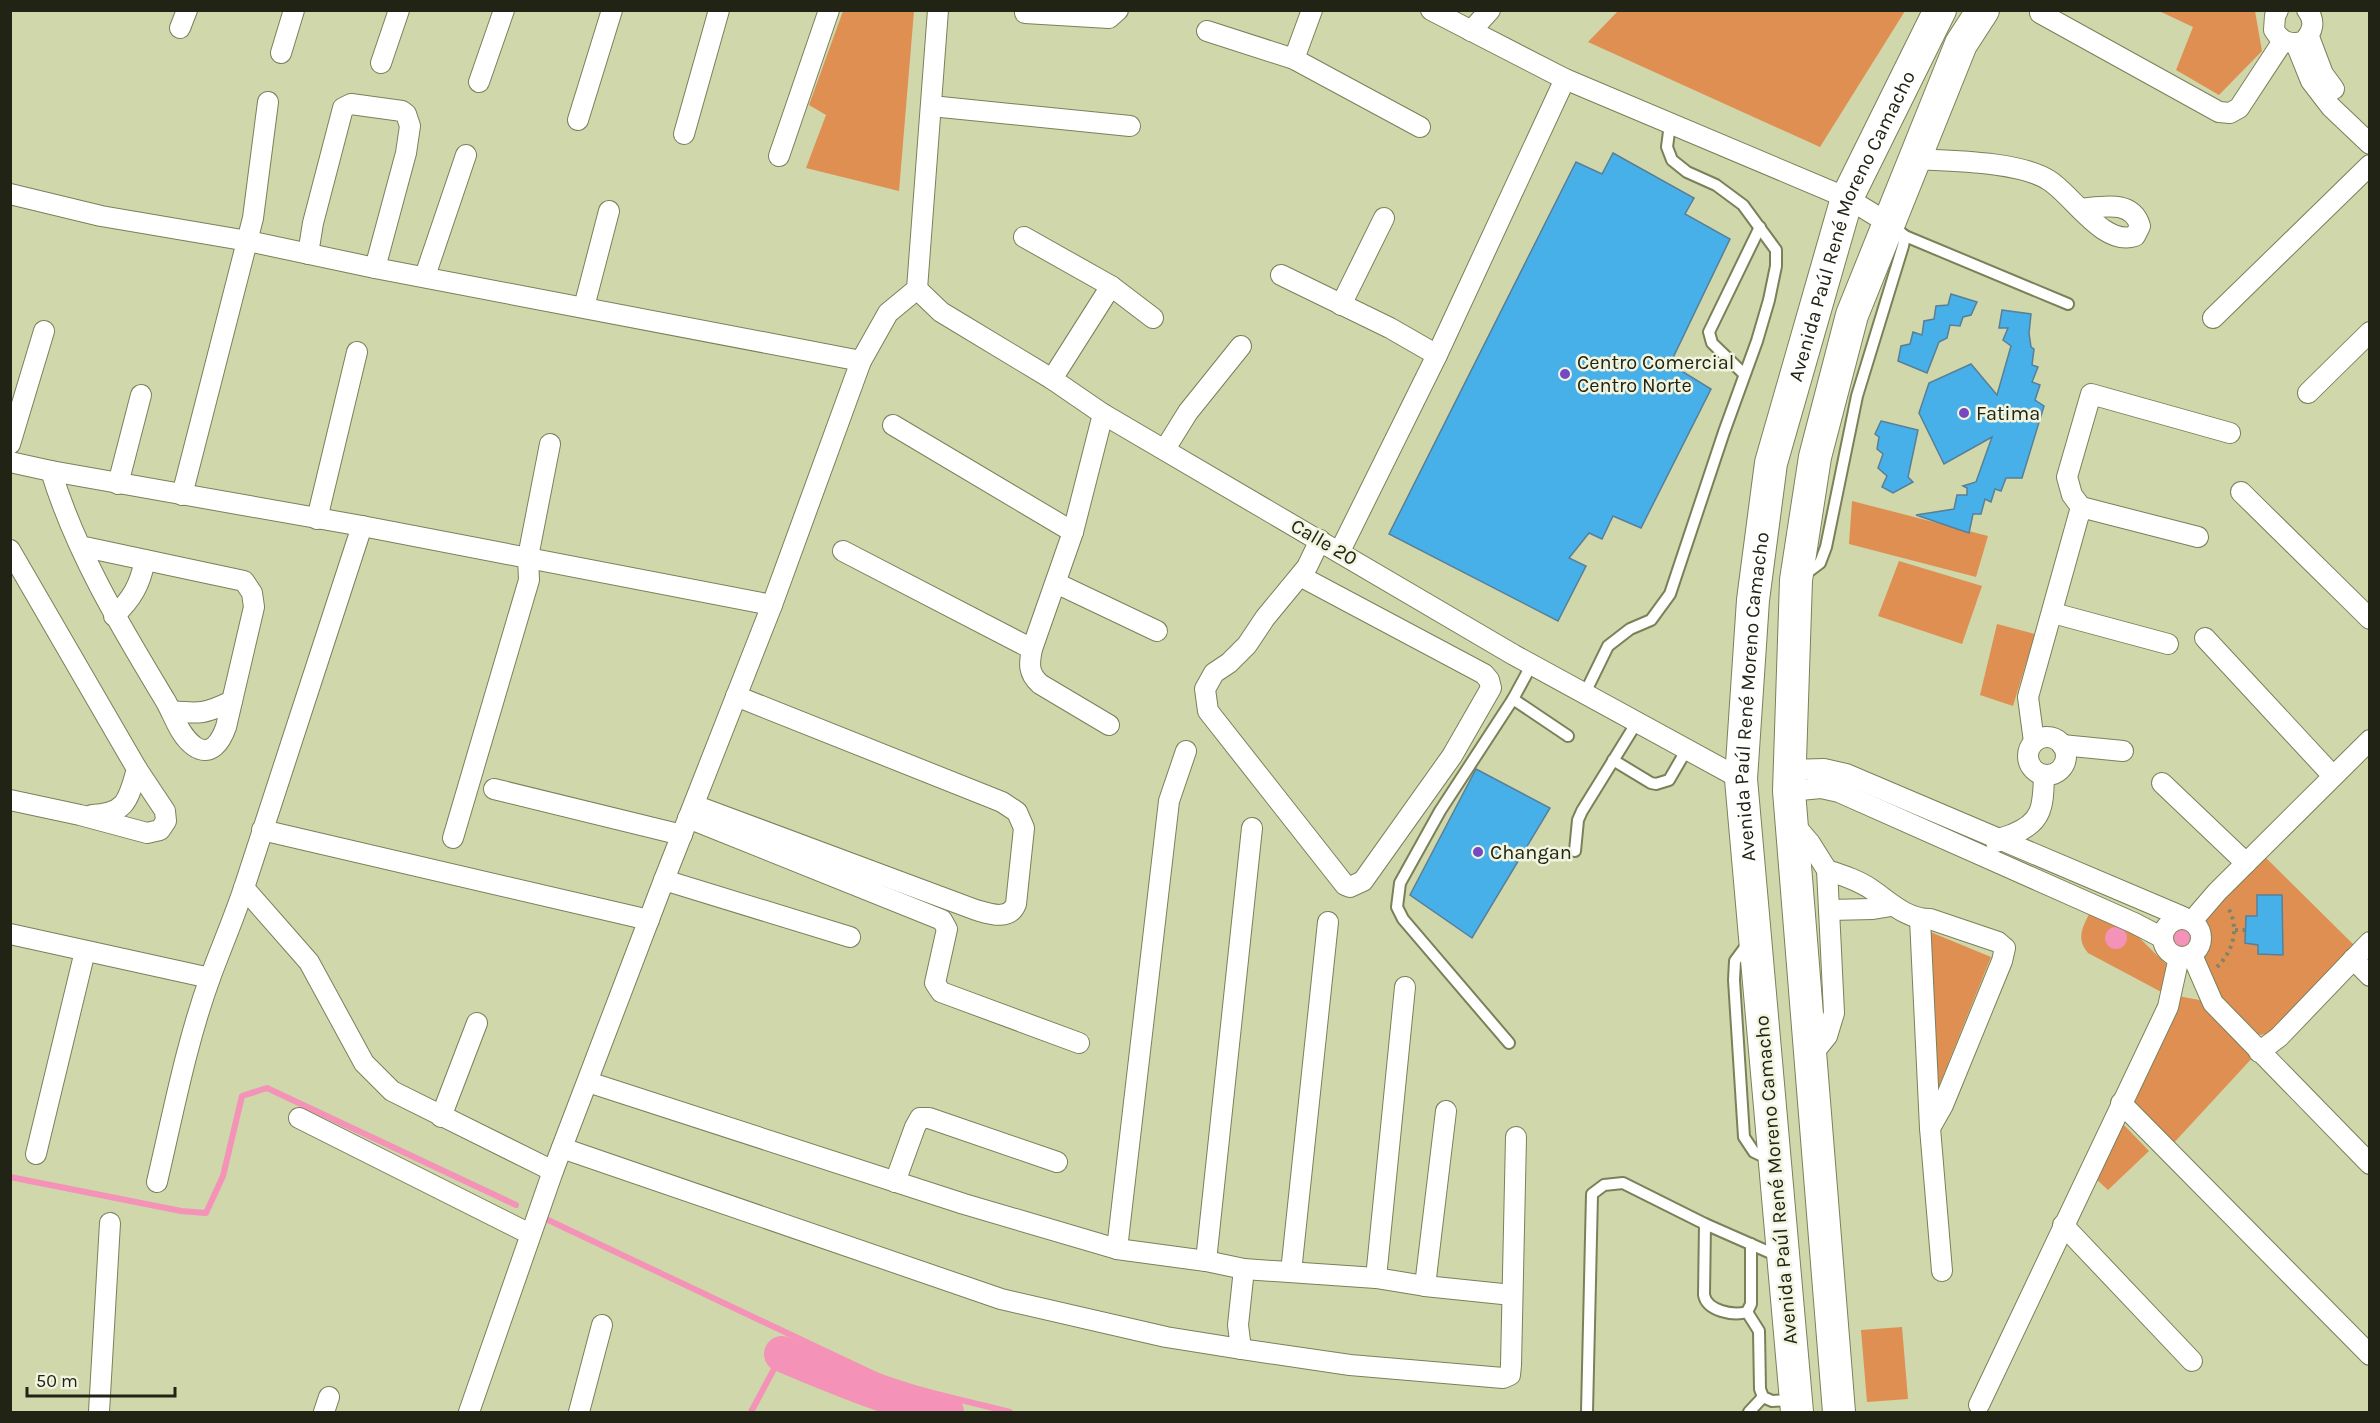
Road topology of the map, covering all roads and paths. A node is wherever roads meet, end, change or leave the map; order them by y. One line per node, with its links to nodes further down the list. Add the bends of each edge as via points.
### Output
1 (294, 10): 20 (street)
2 (399, 10): 22 (street)
3 (504, 10): 24 (street)
4 (612, 10): 27 (street)
5 (719, 10): 32 (street)
6 (829, 10): 35 (street)
7 (938, 10): 26 (street)
8 (1118, 10): 15 (street, via 1109,18)
9 (1312, 10): 21 (street)
10 (1431, 10): 19 (street)
11 (1490, 10): 19 (street)
12 (1940, 10): 38 (main road, Avenida Paúl René Moreno Camacho)
13 (1983, 10): 36 (main road, Avenida Paúl René Moreno Camacho, via 1961,44)
14 (2278, 10): 17 (street, via 2274,30)
15 (1025, 13)
16 (2040, 13): 17 (street, via 2219,112 2230,113 2239,108)
17 (2305, 28): 30 (street, via 2323,74); 33 (street, via 2311,81 2331,107)
18 (1207, 31): 21 (street)
19 (1472, 32): 23 (street)
20 (281, 54)
21 (1294, 59): 31 (street)
22 (381, 63)
23 (1564, 79): 28 (street); 62 (street)
24 (479, 82)
25 (268, 102): 46 (street)
26 (931, 106): 29 (street); 52 (street)
27 (578, 120)
28 (1670, 124): 38 (street); 43 (lane, via 1667,147 1672,160 1743,205)
29 (1130, 126)
30 (2370, 126)
31 (1420, 127)
32 (684, 134)
33 (2370, 144)
34 (466, 154): 50 (street)
35 (780, 156)
36 (1913, 159): 40 (street, via 2026,170 2056,185); 44 (main road, Avenida Paúl René Moreno Camacho)
37 (2370, 165): 57 (street)
38 (1847, 198): 44 (street); 120 (main road, Avenida Paúl René Moreno Camacho, via 1771,463 1753,600)
39 (12, 200): 46 (street)
40 (2080, 209)
41 (609, 212): 55 (street)
42 (1384, 218): 54 (street)
43 (1760, 227): 64 (lane, via 1776,250 1776,266); 64 (lane, via 1709,332 1712,343)
44 (1896, 229): 53 (lane); 123 (main road, Avenida Paúl René Moreno Camacho, via 1852,315 1815,457 1796,580)
45 (1024, 237): 51 (street)
46 (248, 241): 47 (street); 78 (street)
47 (308, 254): 48 (street); 48 (street, via 343,108 351,104 402,111 410,126 406,153)
48 (375, 268): 50 (street)
49 (1281, 275): 54 (street)
50 (425, 276): 55 (street)
51 (1111, 286): 56 (street); 65 (street)
52 (917, 290): 63 (street, via 888,313); 65 (street, Calle 20, via 941,312)
53 (2068, 304)
54 (1341, 305): 62 (street)
55 (584, 307): 63 (street)
56 (1154, 318)
57 (2213, 318)
58 (44, 331): 71 (street)
59 (2370, 332): 66 (street)
60 (1241, 346): 73 (street, via 1188,412)
61 (357, 352): 80 (street)
62 (1437, 355): 88 (street)
63 (861, 361): 93 (street)
64 (1744, 374): 102 (lane, via 1670,594 1651,620 1630,629 1608,646)
65 (1052, 379): 68 (street, Calle 20)
66 (2308, 393)
67 (141, 395): 76 (street)
68 (1103, 414): 73 (street, Calle 20); 82 (street)
69 (893, 425): 82 (street)
70 (2230, 433): 79 (street, via 2091,394 2067,477 2072,495)
71 (10, 444)
72 (550, 444): 89 (street)
73 (1166, 449): 84 (street, Calle 20)
74 (10, 462): 75 (street)
75 (51, 471): 76 (street); 85 (street, via 63,511)
76 (118, 484): 78 (street)
77 (2241, 492): 96 (street)
78 (182, 495): 80 (street)
79 (2081, 507): 83 (street); 94 (street)
80 (317, 519): 81 (street)
81 (362, 526): 89 (street); 128 (street)
82 (1073, 532): 92 (street)
83 (2198, 537)
84 (1320, 540): 88 (street, Calle 20); 91 (street)
85 (80, 546): 90 (street); 95 (street)
86 (10, 550): 117 (street)
87 (843, 551): 100 (street)
88 (1340, 551): 101 (street, Calle 20)
89 (528, 557): 93 (street); 129 (street, via 529,580)
90 (145, 560): 95 (street, via 129,602); 105 (street, via 244,581 252,592 254,607)
91 (1300, 576): 91 (street, via 1484,674 1491,688 1426,793 1363,880 1350,887 1208,711 1205,689 1214,673 1247,645)
92 (1056, 583): 97 (street); 100 (street)
93 (772, 605): 103 (street)
94 (2053, 613): 99 (street); 111 (street, via 2028,697)
95 (114, 616): 106 (street)
96 (2370, 619)
97 (1157, 631)
98 (2205, 638): 119 (street)
99 (2168, 644)
100 (1032, 649): 108 (street, via 1028,665 1040,684)
101 (1532, 664): 102 (street, Calle 20); 104 (lane)
102 (1585, 693): 107 (street, Calle 20)
103 (736, 696): 126 (street); 126 (street, via 1002,802 1017,812 1024,828 1014,910 993,915)
104 (1513, 699): 109 (lane); 159 (lane, via 1440,812 1400,883 1397,907)
105 (232, 700): 106 (street, via 210,712); 106 (street, via 221,740 214,748 205,750 184,736)
106 (171, 711)
107 (1637, 722): 113 (street, Calle 20); 116 (lane)
108 (1109, 725)
109 (1568, 736)
110 (2370, 740): 119 (street)
111 (2034, 742): 112 (street, via 2044,737); 118 (street, via 2028,751 2028,761)
112 (2062, 745): 115 (street); 118 (street, via 2066,756 2063,766 2055,774)
113 (1687, 749): 116 (lane, via 1669,780 1656,784); 120 (street, Calle 20)
114 (1186, 751): 181 (street, via 1169,801)
115 (2123, 751)
116 (1613, 760): 131 (lane, via 1578,820)
117 (137, 769): 125 (street, via 124,804 110,814); 125 (street, via 165,811 166,821 160,830 147,833)
118 (2044, 775): 130 (street, via 2043,804 2035,821)
119 (2333, 776): 133 (street)
120 (1741, 779): 182 (main road, Avenida Paúl René Moreno Camacho)
121 (2162, 783): 133 (street)
122 (494, 789): 126 (street)
123 (1790, 794): 130 (street, via 1824,769 1846,774); 132 (street, via 1821,788 1839,792); 134 (street, via 1810,843); 161 (main road, Avenida Paúl René Moreno Camacho)
124 (10, 800): 125 (street)
125 (80, 815)
126 (688, 819): 135 (street); 158 (street, via 942,920 947,929 935,983 941,992)
127 (1252, 828): 183 (street)
128 (262, 830): 136 (street); 142 (street)
129 (453, 838)
130 (1998, 839): 132 (street); 141 (street)
131 (1575, 851)
132 (1984, 856): 148 (street)
133 (2246, 863): 137 (street)
134 (1827, 870): 138 (street, via 1870,888); 139 (street)
135 (664, 880): 142 (street); 147 (street)
136 (244, 888): 154 (street); 165 (street, via 309,962 364,1063 392,1090)
137 (2217, 893): 141 (street); 144 (path, via 2231,912)
138 (1891, 906): 139 (street); 140 (street)
139 (1829, 909): 161 (street, via 1834,1013 1827,1036)
140 (1920, 919): 167 (street); 167 (street, via 1998,942 2005,948 1943,1105)
141 (2187, 919): 148 (street, via 2172,921); 151 (street, via 2199,928 2201,943)
142 (649, 920): 162 (street)
143 (1328, 922): 186 (street)
144 (2235, 930): 145 (path); 155 (path, via 2226,956)
145 (2245, 930)
146 (10, 934): 150 (street)
147 (850, 937)
148 (2163, 938): 151 (street, via 2170,953)
149 (2370, 942): 152 (street)
150 (85, 951): 154 (street); 170 (street)
151 (2185, 956): 155 (street); 163 (street, via 2168,1007)
152 (2354, 959): 153 (street); 160 (street, via 2279,1037)
153 (2370, 976)
154 (210, 978): 174 (street, via 191,1037)
155 (2202, 978): 160 (street, via 2212,1003)
156 (1405, 987): 187 (street)
157 (477, 1023): 165 (street)
158 (1079, 1043)
159 (1509, 1043)
160 (2259, 1052): 172 (street)
161 (1810, 1057): 203 (main road, Avenida Paúl René Moreno Camacho)
162 (588, 1082): 169 (street); 175 (street)
163 (2121, 1103): 178 (street); 193 (street)
164 (1446, 1111): 188 (street)
165 (441, 1117): 173 (street)
166 (299, 1119): 179 (street)
167 (1930, 1128): 185 (street)
168 (1516, 1137): 189 (street)
169 (562, 1148): 173 (street); 192 (street, via 1001,1299 1166,1337)
170 (36, 1154)
171 (1057, 1162): 175 (street, via 929,1118 920,1119)
172 (2370, 1164)
173 (553, 1171): 179 (street)
174 (157, 1182)
175 (895, 1182): 181 (street)
176 (110, 1223): 198 (street)
177 (1705, 1224): 180 (lane); 190 (lane, via 1705,1301 1710,1307); 201 (lane, via 1623,1183 1604,1185 1592,1194)
178 (2063, 1226): 194 (street); 196 (street)
179 (530, 1234): 199 (street)
180 (1751, 1244): 182 (lane); 190 (lane, via 1751,1304)
181 (1117, 1250): 183 (street)
182 (1783, 1259): 197 (main road, Avenida Paúl René Moreno Camacho)
183 (1206, 1261): 184 (street)
184 (1244, 1269): 186 (street); 192 (street, via 1238,1325)
185 (1942, 1270)
186 (1292, 1272): 187 (street)
187 (1376, 1278): 188 (street)
188 (1425, 1286): 189 (street)
189 (1512, 1295): 192 (street, via 1510,1375 1503,1377 1350,1365)
190 (1747, 1312): 195 (lane, via 1759,1331)
191 (602, 1325): 200 (street)
192 (1241, 1349)
193 (2370, 1355)
194 (2192, 1361)
195 (1763, 1397): 197 (lane); 202 (lane)
196 (1978, 1405)
197 (1796, 1406)
198 (99, 1413)
199 (469, 1413)
200 (579, 1413)
201 (1587, 1413)
202 (1749, 1413)
203 (1839, 1413)

